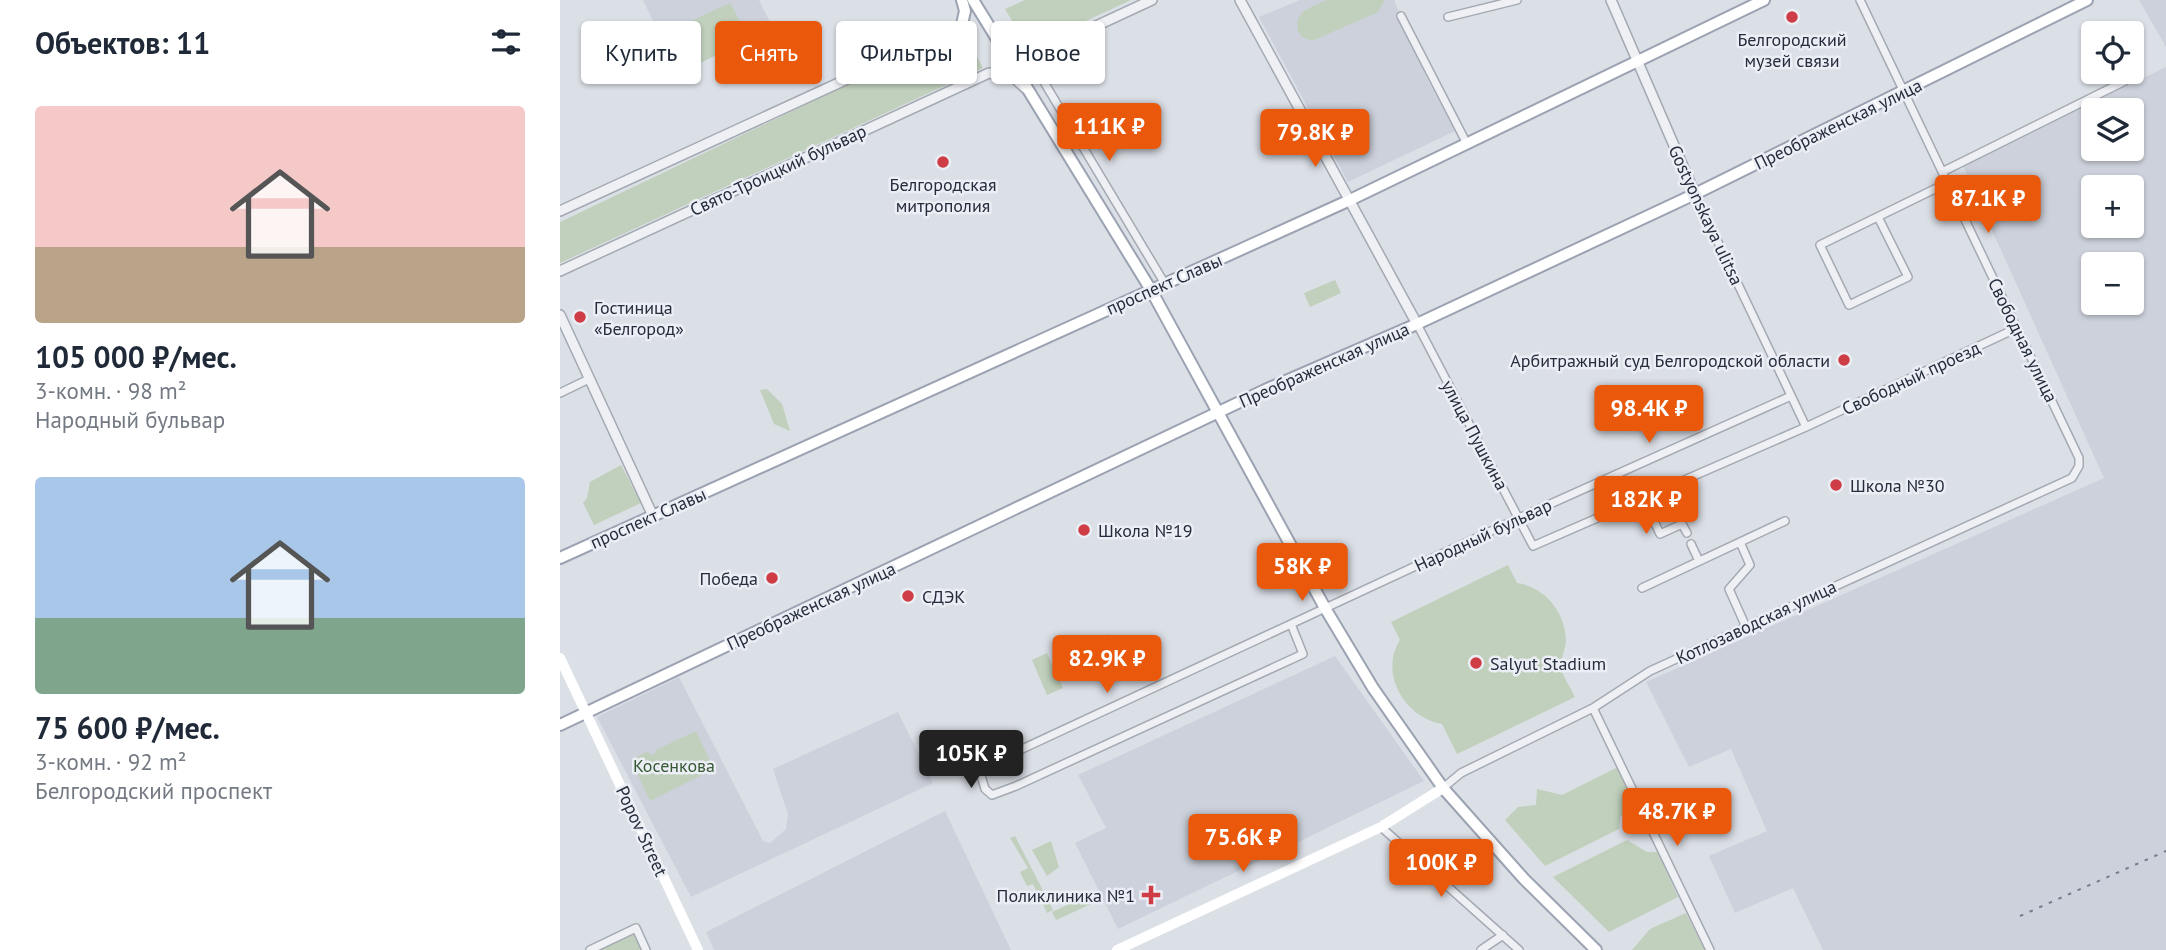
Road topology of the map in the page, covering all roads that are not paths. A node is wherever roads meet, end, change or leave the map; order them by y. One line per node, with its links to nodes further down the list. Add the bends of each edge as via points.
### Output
1 (962, 0): 12 (main road)
2 (973, 0): 14 (main road)
3 (1152, 0): 13 (street)
4 (1240, 0): 26 (street)
5 (1517, 0): 11 (street)
6 (1611, 0): 15 (street, Gostyonskaya ulitsa)
7 (1764, 0): 15 (main road, проспект Славы)
8 (1860, 0): 21 (street, Свободная улица)
9 (2087, 0): 21 (main road, Преображенская улица)
10 (1401, 16): 22 (street)
11 (1448, 17)
12 (963, 21)
13 (1105, 22)
14 (991, 30)
15 (1639, 62): 22 (main road, проспект Славы); 25 (street, Gostyonskaya ulitsa)
16 (836, 84): 27 (street)
17 (1024, 84): 20 (main road)
18 (1045, 84): 30 (street)
19 (2118, 84): 23 (street)
20 (1028, 90): 29 (street, Свято-Троицкий бульвар, via 1013,78 989,73); 31 (main road)
21 (1903, 92): 23 (street, Свободная улица); 25 (main road, Преображенская улица)
22 (1467, 144): 26 (main road, проспект Славы)
23 (1942, 172): 24 (street, Свободная улица)
24 (1947, 183): 28 (street); 34 (street, Свободная улица)
25 (1695, 194): 33 (main road, Преображенская улица); 37 (street, Gostyonskaya ulitsa)
26 (1350, 200): 30 (main road, проспект Славы); 33 (street)
27 (560, 211)
28 (1878, 217): 28 (street, via 1820,245 1849,305 1908,277)
29 (560, 271)
30 (1165, 284): 31 (main road, проспект Славы)
31 (1151, 290): 38 (main road); 42 (main road, проспект Славы)
32 (560, 315): 35 (street)
33 (1417, 324): 38 (main road, Преображенская улица); 43 (street, улица Пушкина)
34 (2017, 328): 39 (street, Свободный проезд); 40 (street, Свободная улица, via 2079,458)
35 (589, 379): 36 (street); 42 (street)
36 (560, 393)
37 (1791, 396): 39 (street, Gostyonskaya ulitsa); 43 (street, Народный бульвар)
38 (1218, 413): 52 (main road); 57 (main road, Преображенская улица)
39 (1806, 427): 41 (street, Народный бульвар)
40 (2077, 472): 54 (street, Котлозаводская улица)
41 (1643, 497): 45 (street, via 1660,534 1682,524); 48 (street, Народный бульвар)
42 (653, 516): 49 (main road, проспект Славы)
43 (1519, 519): 48 (street, улица Пушкина); 52 (street, Народный бульвар)
44 (1786, 521): 46 (street)
45 (1687, 533)
46 (1740, 542): 50 (street); 54 (street, via 1750,565 1729,589)
47 (1691, 544): 50 (street)
48 (1533, 546)
49 (560, 558)
50 (1699, 561): 51 (street)
51 (1642, 588)
52 (1325, 608): 53 (street, Народный бульвар); 59 (main road, via 1373,688)
53 (1291, 624): 53 (street, Народный бульвар, via 1303,654 992,795 985,789 979,769)
54 (1746, 627): 56 (street, Котлозаводская улица, via 1650,671)
55 (560, 658): 57 (main road, Popov Street)
56 (1593, 708): 59 (street, Котлозаводская улица, via 1472,768); 69 (street)
57 (586, 713): 58 (main road, Преображенская улица); 64 (main road, Popov Street)
58 (560, 725)
59 (1445, 790): 60 (main road); 68 (main road, via 1524,879)
60 (1381, 827): 61 (street); 65 (main road)
61 (1503, 935): 66 (street); 67 (street)
62 (590, 950): 63 (street, via 636,928)
63 (646, 950)
64 (698, 950)
65 (1117, 950)
66 (1481, 950)
67 (1519, 950)
68 (1596, 950)
69 (1710, 950)

